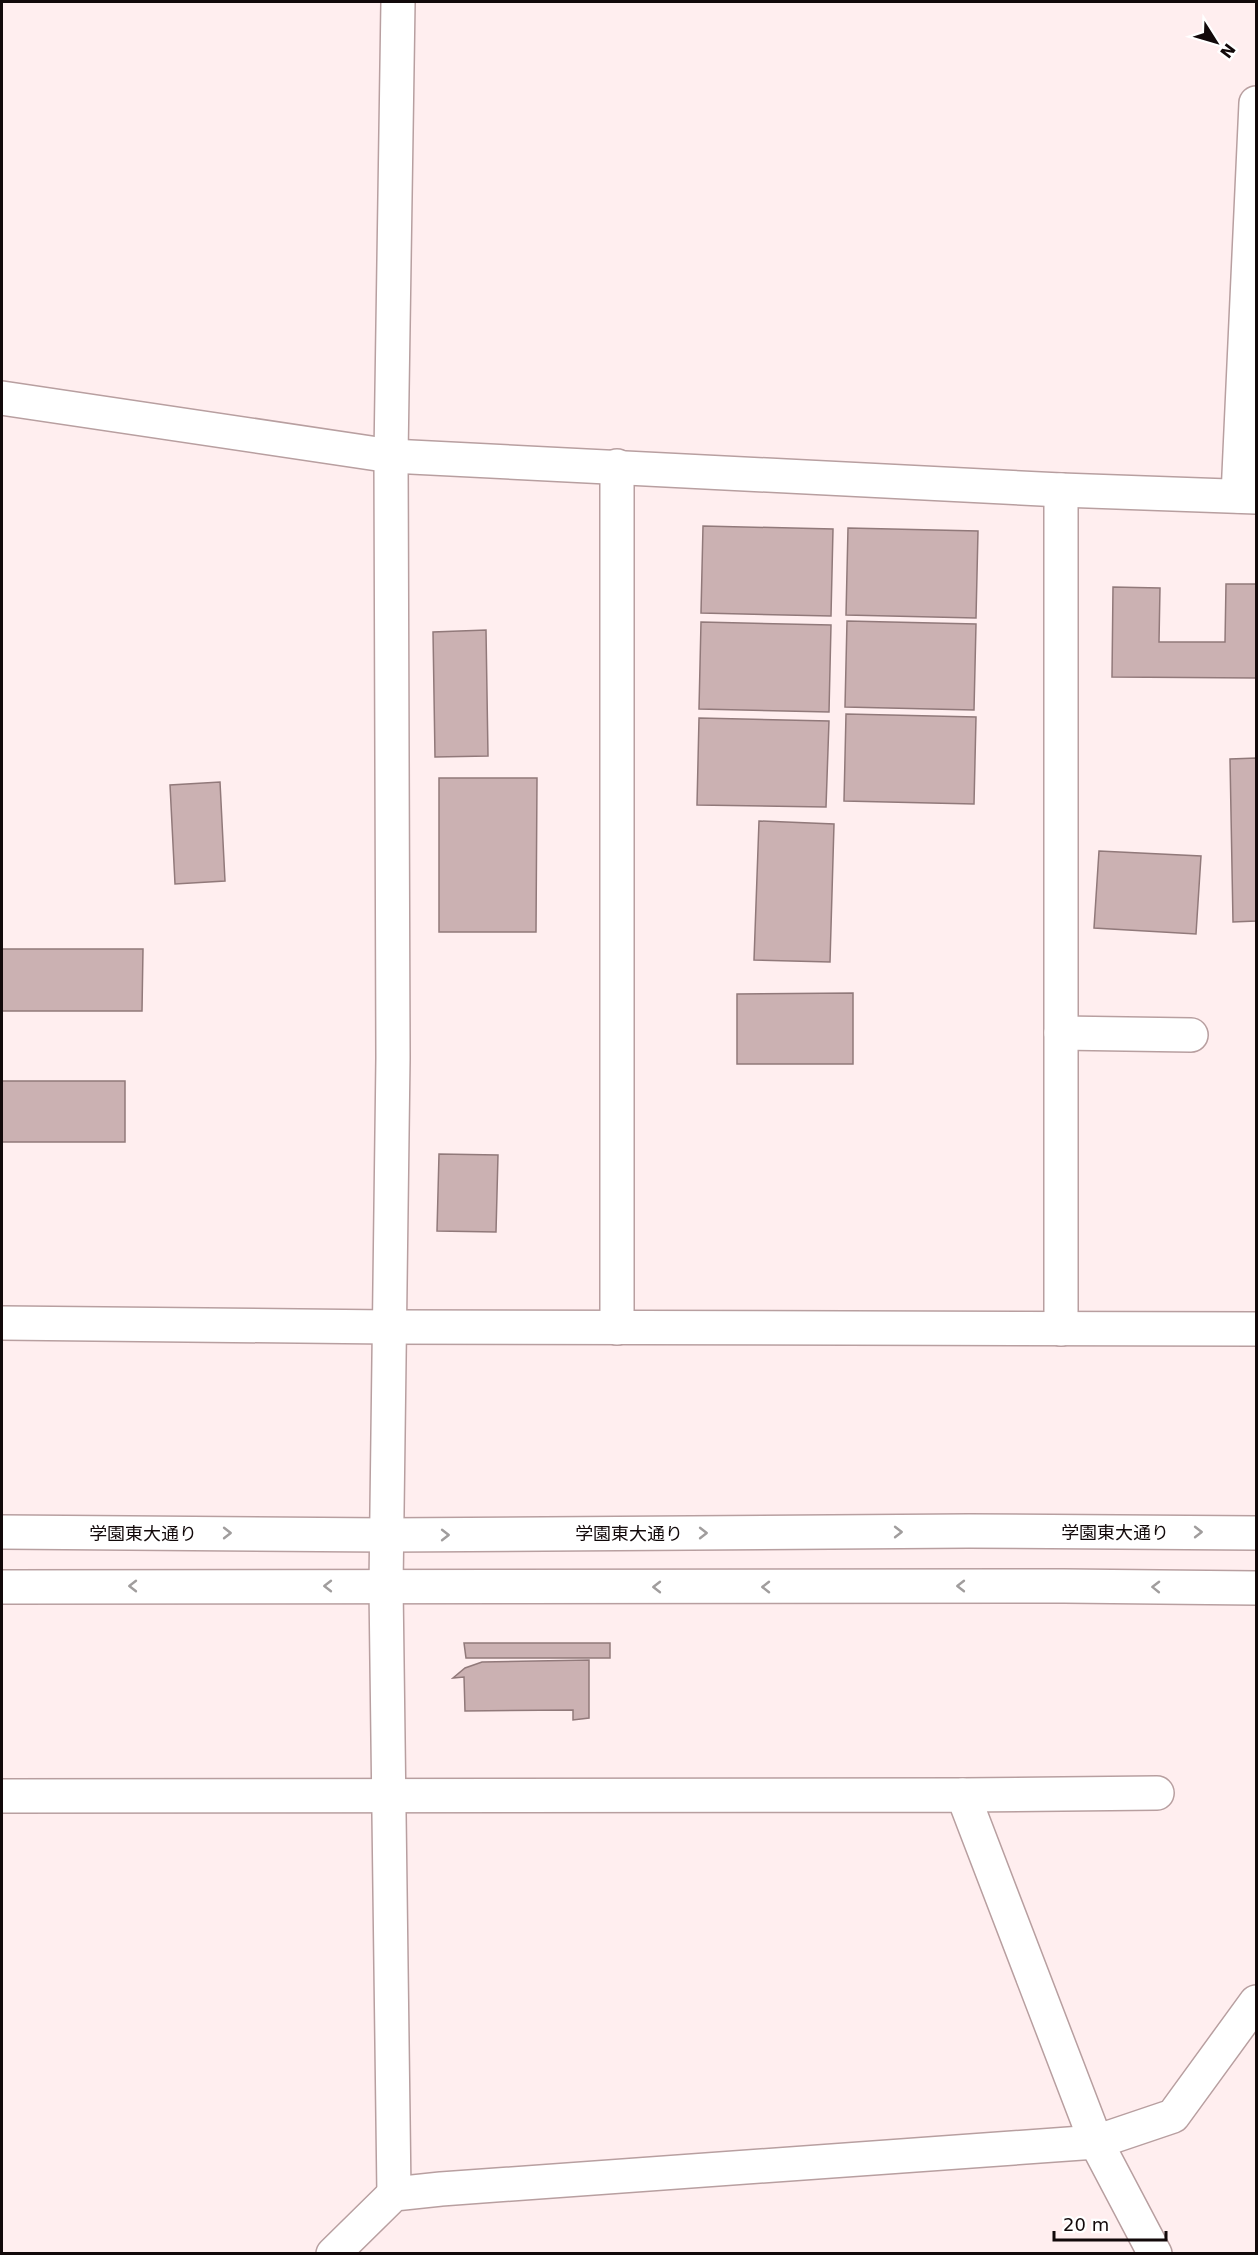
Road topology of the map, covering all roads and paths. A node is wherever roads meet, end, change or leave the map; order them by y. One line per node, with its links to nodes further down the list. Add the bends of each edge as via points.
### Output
1 (398, 2): 4 (street)
2 (1257, 103): 7 (street)
3 (2, 398): 4 (street)
4 (391, 456): 5 (street); 11 (street, via 393,1058)
5 (616, 466): 6 (street); 12 (street)
6 (1061, 490): 7 (street); 8 (street)
7 (1247, 496)
8 (1061, 1034): 9 (street); 13 (street)
9 (1191, 1035)
10 (2, 1323): 11 (street)
11 (389, 1328): 12 (street); 17 (street)
12 (616, 1328): 13 (street)
13 (1061, 1329): 14 (street)
14 (1257, 1329)
15 (2, 1532): 17 (street, 学園東大通り, one-way to 17)
16 (1257, 1533): 17 (street, 学園東大通り, one-way to 16)
17 (386, 1535): 18 (street)
18 (386, 1586): 19 (street, one-way to 19); 20 (street, one-way to 18); 24 (street)
19 (2, 1587)
20 (1257, 1588)
21 (1157, 1793): 22 (street)
22 (963, 1794): 24 (street); 26 (street)
23 (2, 1796): 24 (street)
24 (390, 1797): 27 (street)
25 (1257, 2001): 26 (street, via 1173,2116)
26 (1096, 2142): 27 (street); 29 (street)
27 (394, 2194): 28 (street)
28 (333, 2253)
29 (1155, 2253)

